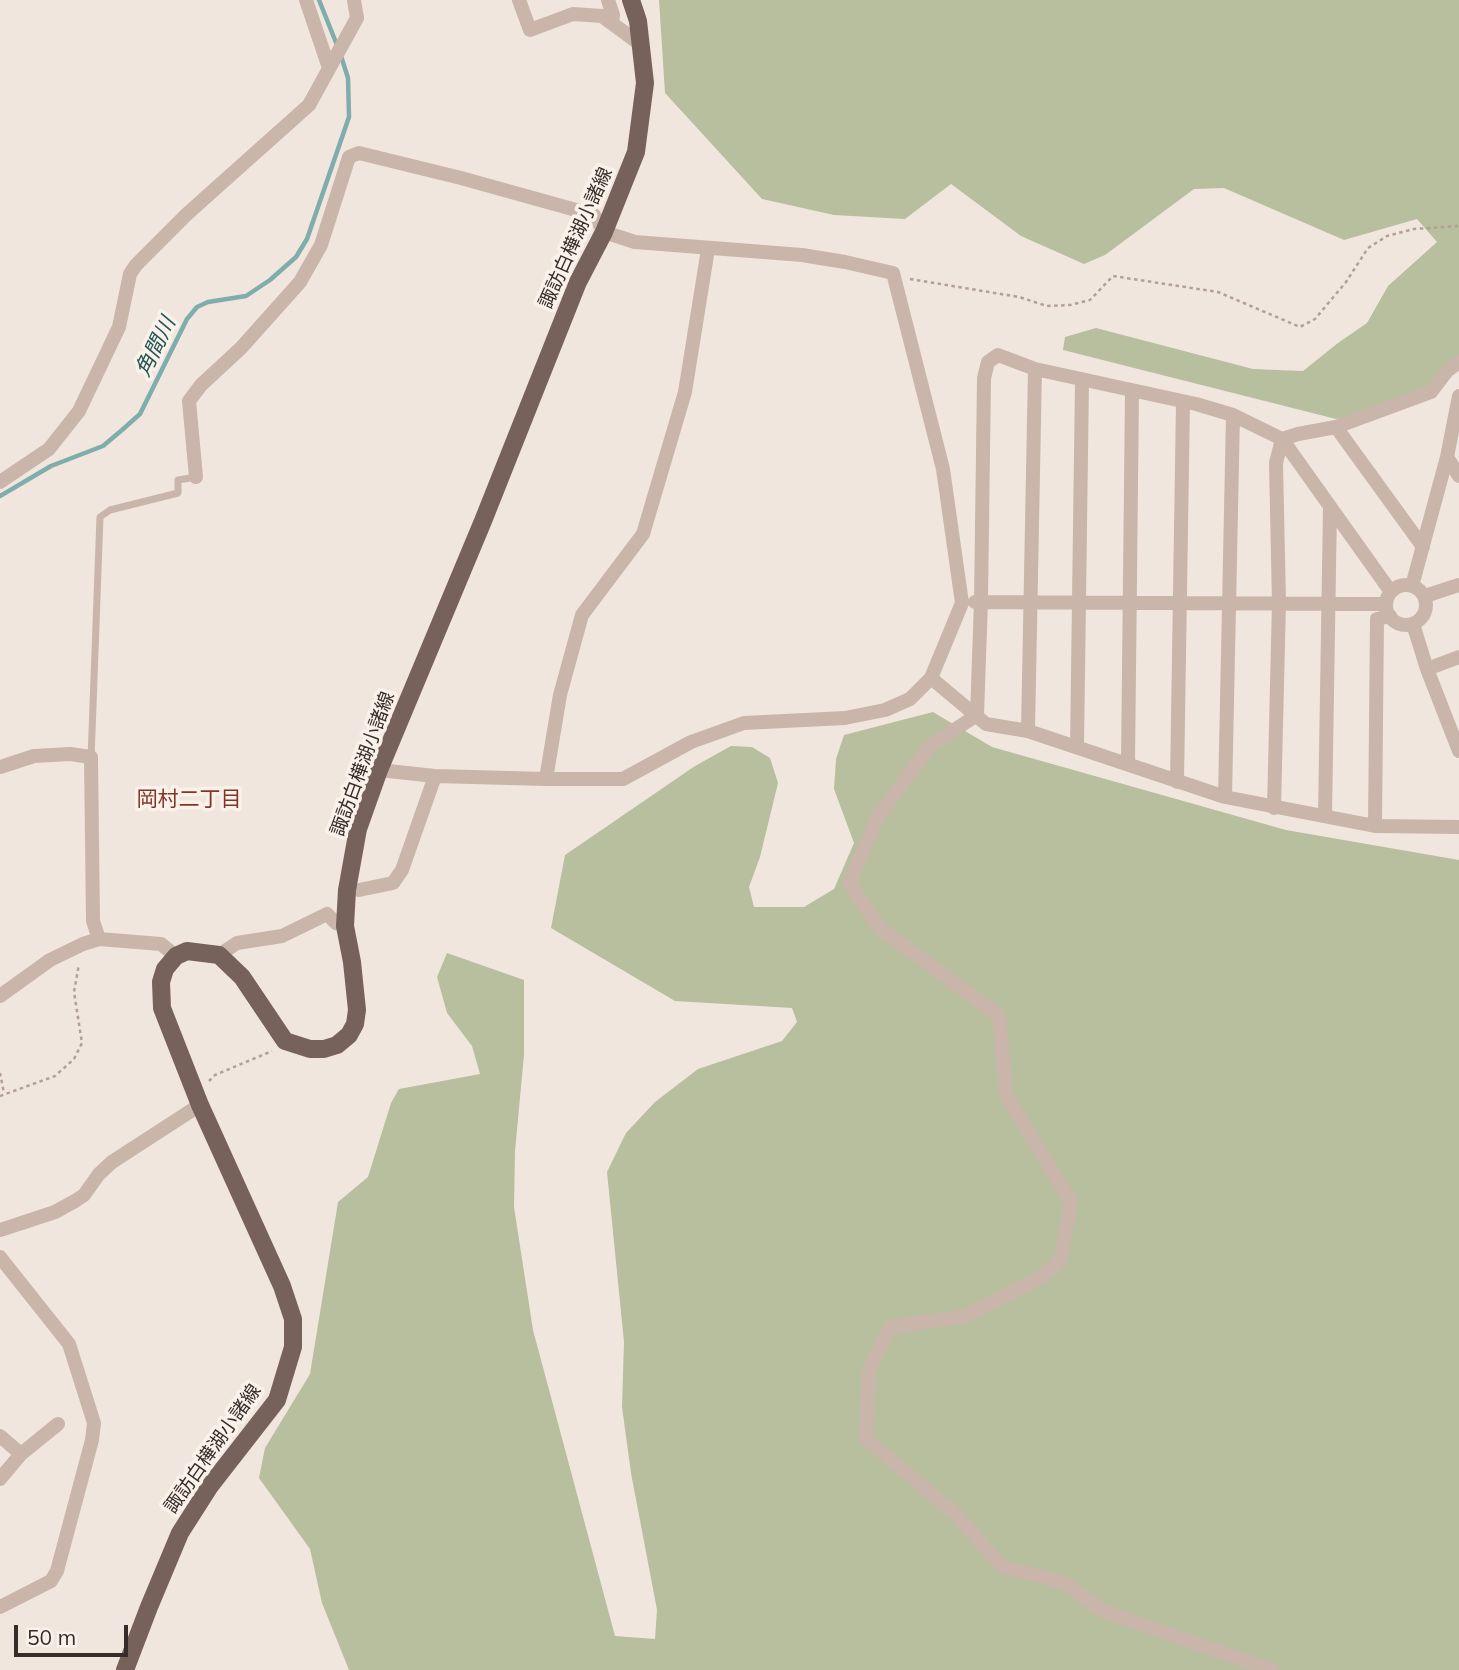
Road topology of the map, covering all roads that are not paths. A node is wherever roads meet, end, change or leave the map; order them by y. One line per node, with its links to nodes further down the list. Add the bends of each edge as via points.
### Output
1 (306, 0): 8 (street)
2 (354, 0): 8 (street, via 357,18)
3 (519, 0): 6 (street, via 530,30 573,14 601,16)
4 (608, 0): 6 (street)
5 (631, 0): 7 (main road, 諏訪白樺湖小諸線)
6 (612, 23): 7 (street)
7 (640, 44): 9 (main road, 諏訪白樺湖小諸線, via 645,83 636,152)
8 (331, 64): 23 (street, via 309,105 136,265 119,327 79,411 49,449)
9 (604, 232): 10 (street, via 635,242); 22 (street, via 594,215 359,153 349,157 321,245 300,282 189,401); 50 (main road, 諏訪白樺湖小諸線, via 578,282)
10 (708, 249): 34 (street, via 802,255 894,273 943,468); 52 (street, via 685,392 643,534 582,615 560,695)
11 (1459, 362): 18 (street, via 1431,392)
12 (1035, 369): 13 (street); 29 (street, via 998,355 989,362 984,378); 30 (street)
13 (1082, 380): 14 (street); 31 (street)
14 (1132, 391): 16 (street); 32 (street)
15 (1459, 396): 20 (street)
16 (1183, 402): 17 (street); 33 (street)
17 (1233, 415): 19 (street); 35 (street)
18 (1336, 427): 19 (street); 25 (street)
19 (1282, 439): 24 (street); 36 (street, via 1276,463)
20 (1447, 457): 21 (street); 25 (street)
21 (1459, 476)
22 (196, 477): 47 (lane, via 178,480 178,494 110,510 100,517)
23 (0, 482)
24 (1330, 508): 37 (street); 38 (street)
25 (1423, 547): 27 (street)
26 (1459, 585): 28 (street)
27 (1412, 586): 28 (street); 38 (street, via 1402,585)
28 (1425, 596): 39 (street, via 1426,610)
29 (981, 601): 30 (street); 34 (street); 43 (street)
30 (1030, 601): 31 (street); 44 (street)
31 (1079, 602): 32 (street); 45 (street)
32 (1129, 602): 33 (street); 48 (street)
33 (1180, 602): 35 (street); 53 (street)
34 (962, 603): 42 (street)
35 (1230, 603): 36 (street); 54 (street)
36 (1279, 603): 37 (street); 55 (street)
37 (1328, 604): 38 (street); 56 (street)
38 (1389, 604): 39 (street, via 1400,624); 57 (street, via 1377,619)
39 (1413, 624): 41 (street)
40 (1459, 657): 41 (street)
41 (1427, 669): 46 (street)
42 (932, 678): 43 (street); 52 (street, via 910,699 886,710 845,718 744,723 691,742 623,779)
43 (977, 715): 44 (street, via 986,724); 74 (street, via 923,755 878,815 849,883 880,928 999,1016 1006,1096 1071,1202 1060,1261 1041,1277 966,1316 890,1327 869,1370 866,1438 957,1515 1001,1566 1066,1583 1103,1611)
44 (1028, 732): 45 (street)
45 (1077, 747): 48 (street)
46 (1459, 751)
47 (91, 763): 49 (street, via 91,757 70,754 34,756); 61 (street, via 93,921)
48 (1128, 764): 53 (street)
49 (0, 766)
50 (379, 770): 51 (street); 60 (main road, 諏訪白樺湖小諸線, via 358,830)
51 (435, 776): 52 (street); 59 (street, via 402,870 393,883)
52 (546, 779)
53 (1177, 782): 54 (street)
54 (1225, 797): 55 (street)
55 (1274, 808): 56 (street)
56 (1325, 816): 57 (street)
57 (1375, 826): 58 (street)
58 (1459, 827)
59 (359, 891)
60 (345, 926): 62 (street, via 327,914 282,936 237,943); 62 (main road, 諏訪白樺湖小諸線, via 355,1024 337,1045 324,1049 285,1041 242,977)
61 (99, 939): 63 (street, via 160,944); 64 (street, via 50,960)
62 (219, 955): 63 (main road, via 187,951)
63 (176, 956): 65 (main road, 諏訪白樺湖小諸線, via 165,969 162,1009)
64 (0, 996)
65 (198, 1098): 66 (street, via 112,1162 84,1195 55,1212); 73 (main road, 諏訪白樺湖小諸線, via 282,1286 293,1319 293,1347 277,1400 180,1533)
66 (0, 1230)
67 (0, 1257): 72 (street, via 69,1344 94,1423 57,1571 51,1581)
68 (58, 1424): 70 (street)
69 (0, 1436): 70 (street)
70 (21, 1454): 71 (street)
71 (0, 1479)
72 (0, 1607)
73 (125, 1670)
74 (1272, 1670)

